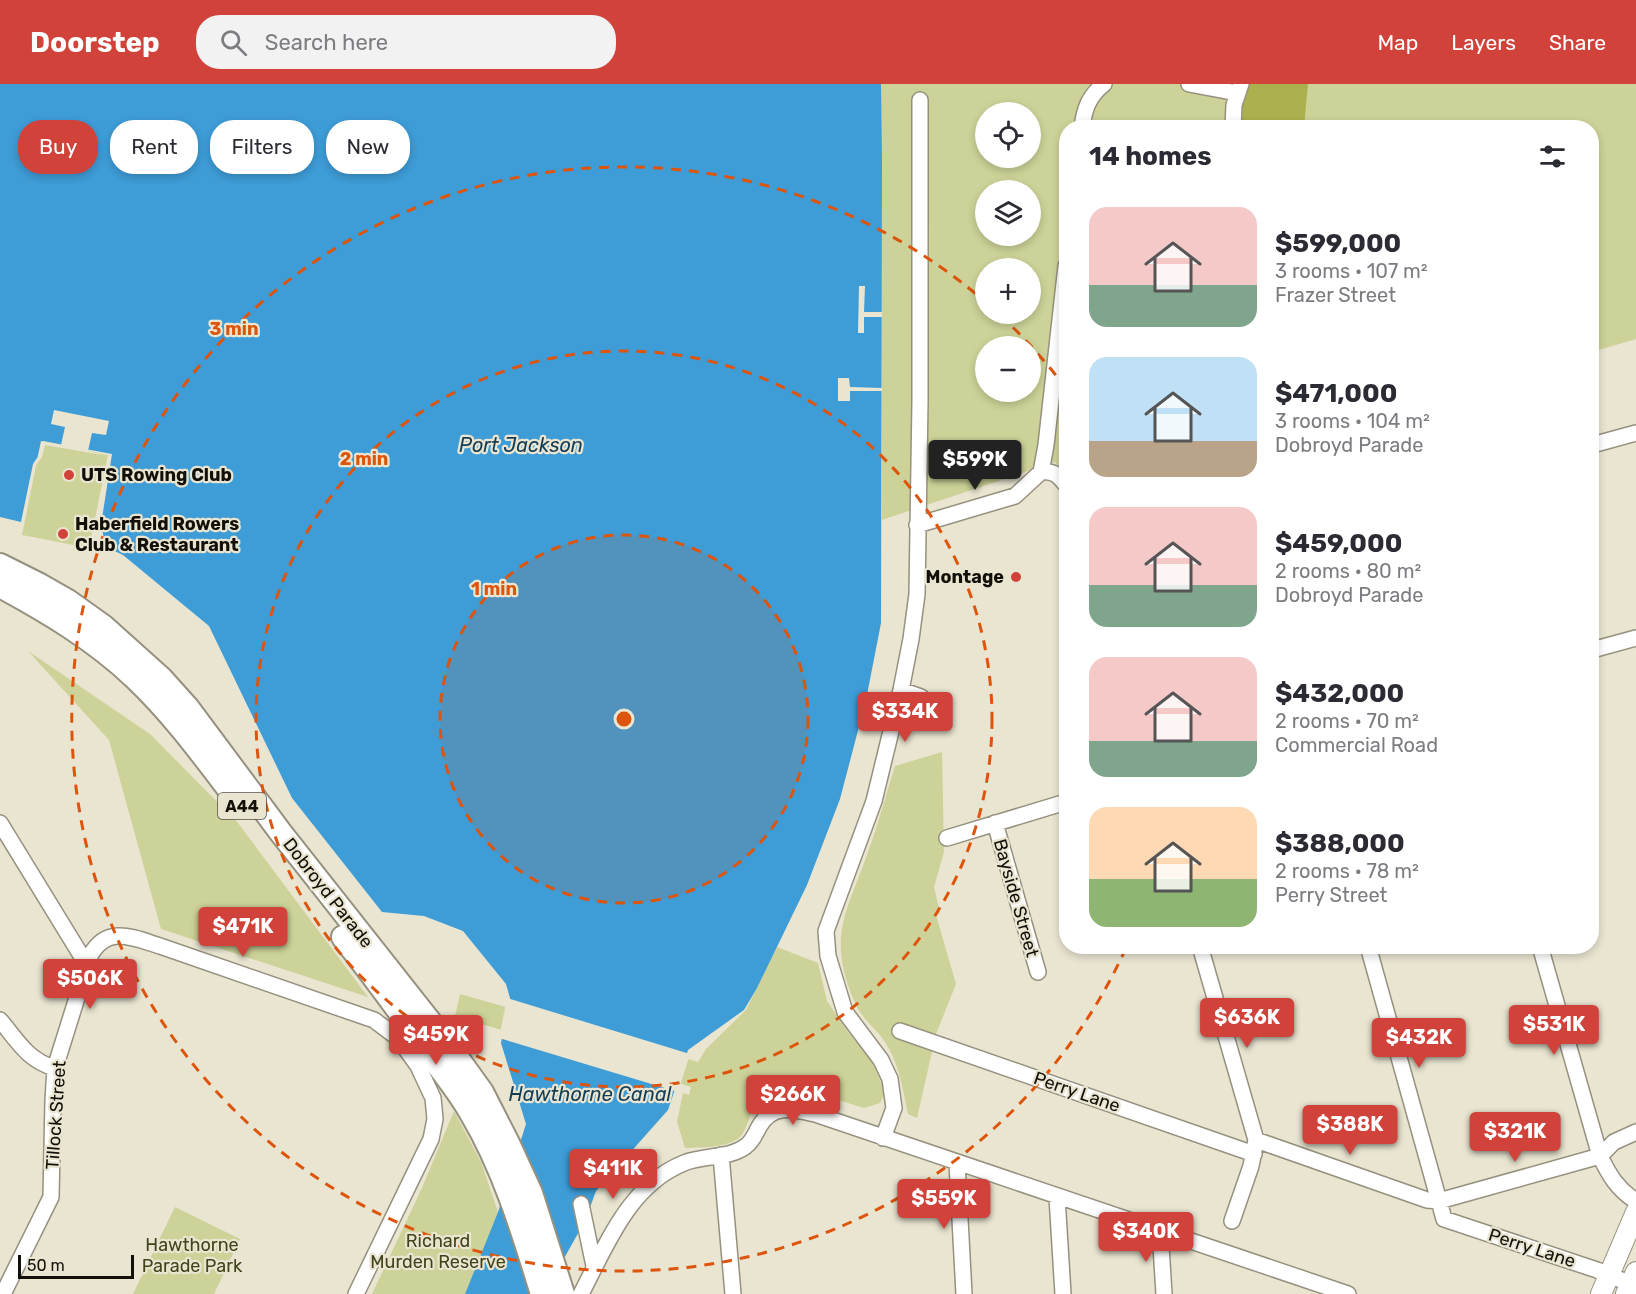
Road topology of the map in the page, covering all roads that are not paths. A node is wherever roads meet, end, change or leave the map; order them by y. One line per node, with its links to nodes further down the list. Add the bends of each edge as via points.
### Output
1 (1104, 84): 5 (street, via 1087,104)
2 (1189, 84): 3 (street)
3 (1239, 88): 6 (street)
4 (920, 100): 12 (street)
5 (1084, 120)
6 (1234, 120)
7 (1059, 329): 10 (street)
8 (1636, 433): 9 (street)
9 (1599, 443)
10 (1041, 472): 11 (street, via 1050,471); 12 (street, via 1015,496)
11 (1059, 476)
12 (917, 525): 17 (street, via 917,594)
13 (0, 565): 50 (highway, Dobroyd Parade / A44, via 68,601 103,626 162,679 446,1041 482,1092 527,1184)
14 (0, 586): 49 (highway, Dobroyd Parade / A44, via 56,616 107,653 156,699 392,999 473,1116 516,1210)
15 (1636, 638): 16 (street)
16 (1599, 648)
17 (901, 690): 18 (street); 32 (street, via 874,801 826,931 828,956 845,1012 881,1060 890,1080 894,1108)
18 (921, 697)
19 (1059, 804): 21 (street)
20 (0, 823): 26 (street)
21 (995, 823): 22 (street); 27 (street, Bayside Street)
22 (947, 838)
23 (1202, 954): 33 (street)
24 (1370, 954): 38 (street)
25 (1542, 954): 35 (street)
26 (87, 965): 30 (street, Tillock Street); 48 (street, Tillock Street, via 94,947 108,937 129,936 374,1020 398,1038 418,1066 433,1098 435,1119 430,1139)
27 (1038, 972)
28 (0, 1020): 30 (street, via 30,1056)
29 (900, 1031): 33 (street, Perry Lane)
30 (55, 1068): 47 (street, Tillock Street, via 51,1197)
31 (1636, 1132): 35 (street, via 1614,1142)
32 (883, 1138): 34 (street, via 800,1110 785,1109 769,1114 746,1147); 36 (street)
33 (1255, 1147): 38 (street, Perry Lane); 42 (street)
34 (721, 1155): 44 (street, via 684,1163 653,1182 628,1209); 52 (street)
35 (1600, 1156): 38 (street); 39 (street, via 1622,1192)
36 (957, 1163): 37 (street); 53 (street)
37 (1057, 1197): 43 (street); 54 (street)
38 (1439, 1201): 45 (street, Perry Lane, via 1444,1219)
39 (1636, 1201)
40 (581, 1204): 44 (street)
41 (1636, 1212): 45 (main road)
42 (1232, 1221)
43 (1160, 1230): 55 (street); 56 (street)
44 (594, 1266): 51 (street)
45 (1609, 1275): 46 (street, Perry Lane); 57 (main road)
46 (1631, 1287)
47 (3, 1294)
48 (356, 1294)
49 (542, 1294)
50 (563, 1294)
51 (580, 1294)
52 (733, 1294)
53 (964, 1294)
54 (1063, 1294)
55 (1164, 1294)
56 (1348, 1294)
57 (1601, 1294)

